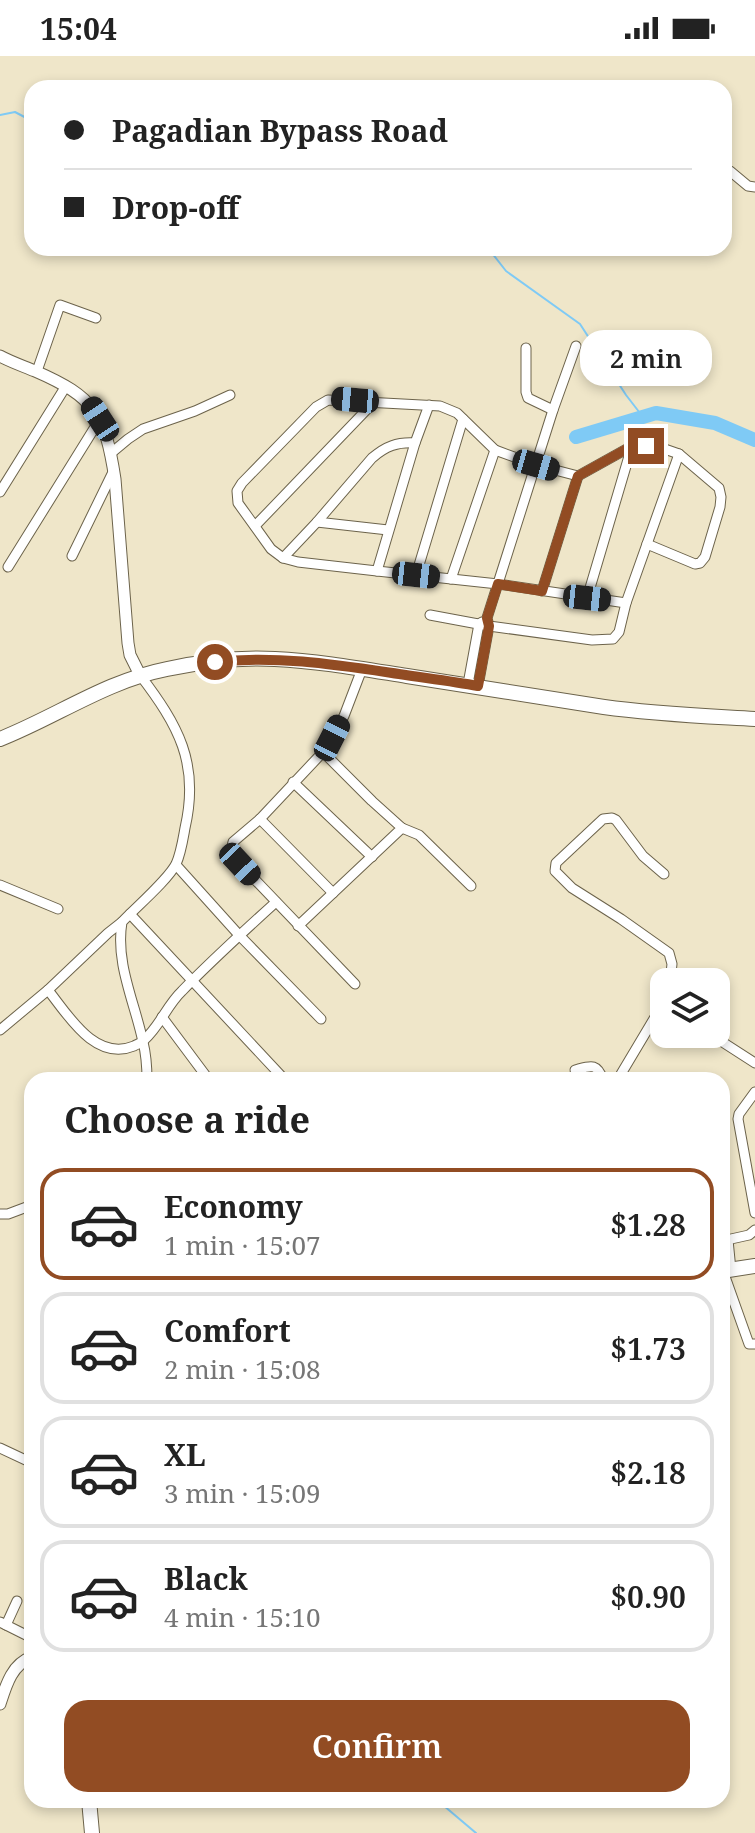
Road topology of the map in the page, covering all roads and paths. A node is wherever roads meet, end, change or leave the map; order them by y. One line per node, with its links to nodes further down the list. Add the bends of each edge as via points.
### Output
1 (732, 173): 2 (street)
2 (755, 187)
3 (96, 318): 7 (street, via 60,305)
4 (576, 346): 12 (street)
5 (526, 348): 12 (street, via 528,398)
6 (0, 356): 7 (street)
7 (37, 371): 8 (street)
8 (66, 386): 13 (street, via 90,403); 23 (street)
9 (230, 395): 18 (street, via 143,429)
10 (374, 402): 11 (street); 25 (street); 25 (street, via 322,402 242,483 238,503)
11 (429, 405): 14 (street); 15 (street)
12 (553, 410): 20 (street)
13 (100, 419): 18 (street); 30 (street)
14 (463, 419): 17 (street); 32 (street)
15 (415, 443): 24 (street, via 382,449); 26 (street)
16 (632, 446): 19 (street); 22 (street); 36 (street)
17 (495, 450): 20 (street); 33 (street)
18 (110, 454): 21 (street)
19 (679, 454): 27 (street); 27 (street, via 719,488 720,507 705,557 688,563)
20 (536, 465): 22 (street); 34 (street)
21 (114, 470): 28 (street); 41 (street, via 128,643)
22 (578, 476): 35 (street)
23 (0, 492)
24 (317, 522): 26 (street); 29 (street)
25 (255, 526): 29 (street)
26 (388, 530): 31 (street)
27 (647, 544): 37 (street)
28 (72, 556)
29 (283, 558): 31 (street)
30 (8, 567)
31 (377, 571): 32 (street)
32 (416, 575): 33 (street)
33 (451, 579): 34 (street)
34 (498, 584): 35 (street); 39 (street)
35 (542, 591): 36 (street)
36 (587, 598): 37 (street)
37 (626, 603): 39 (street, via 619,632 606,641)
38 (430, 615): 39 (street)
39 (485, 623): 42 (street)
40 (362, 669): 41 (main road, via 251,659); 42 (main road); 45 (street)
41 (140, 675): 44 (main road); 50 (street, via 174,725 188,763 189,812)
42 (473, 685): 43 (main road, via 605,707)
43 (755, 719)
44 (0, 739)
45 (323, 752): 46 (street); 48 (street)
46 (293, 782): 47 (street); 49 (street)
47 (260, 819): 54 (street); 55 (street, via 233,842 231,850)
48 (402, 828): 49 (street); 53 (street, via 419,835)
49 (372, 857): 54 (street)
50 (176, 865): 57 (street); 60 (street)
51 (664, 874): 61 (street, via 612,818 603,819 555,867 572,888 669,953)
52 (0, 885): 56 (street)
53 (471, 886)
54 (333, 893): 59 (street)
55 (276, 902): 59 (street); 60 (street)
56 (58, 909)
57 (130, 914): 58 (street); 62 (street)
58 (122, 922): 64 (street); 69 (street, via 120,950)
59 (298, 926): 63 (street)
60 (239, 935): 62 (street); 66 (street)
61 (672, 968)
62 (193, 980): 65 (street); 75 (street)
63 (355, 984)
64 (48, 990): 68 (street); 69 (street, via 100,1045 126,1049)
65 (162, 1017): 69 (street); 74 (street)
66 (321, 1019)
67 (650, 1025): 77 (street)
68 (0, 1030)
69 (143, 1042): 73 (street)
70 (730, 1047): 71 (street)
71 (755, 1063)
72 (575, 1070): 76 (street, via 594,1066)
73 (146, 1072)
74 (203, 1072)
75 (278, 1072)
76 (599, 1072)
77 (622, 1072)
78 (755, 1092): 80 (street, via 738,1119)
79 (24, 1208): 81 (street)
80 (755, 1213)
81 (0, 1214)
82 (755, 1230): 83 (street)
83 (730, 1240)
84 (755, 1266): 85 (main road)
85 (730, 1270)
86 (730, 1286): 87 (street, via 749,1344)
87 (755, 1344)
88 (0, 1448): 89 (street)
89 (24, 1459)
90 (17, 1601): 91 (street)
91 (3, 1624): 92 (street)
92 (24, 1634)
93 (24, 1660): 94 (street)
94 (4, 1679): 95 (street)
95 (0, 1704)
96 (90, 1808): 97 (main road)
97 (92, 1833)

